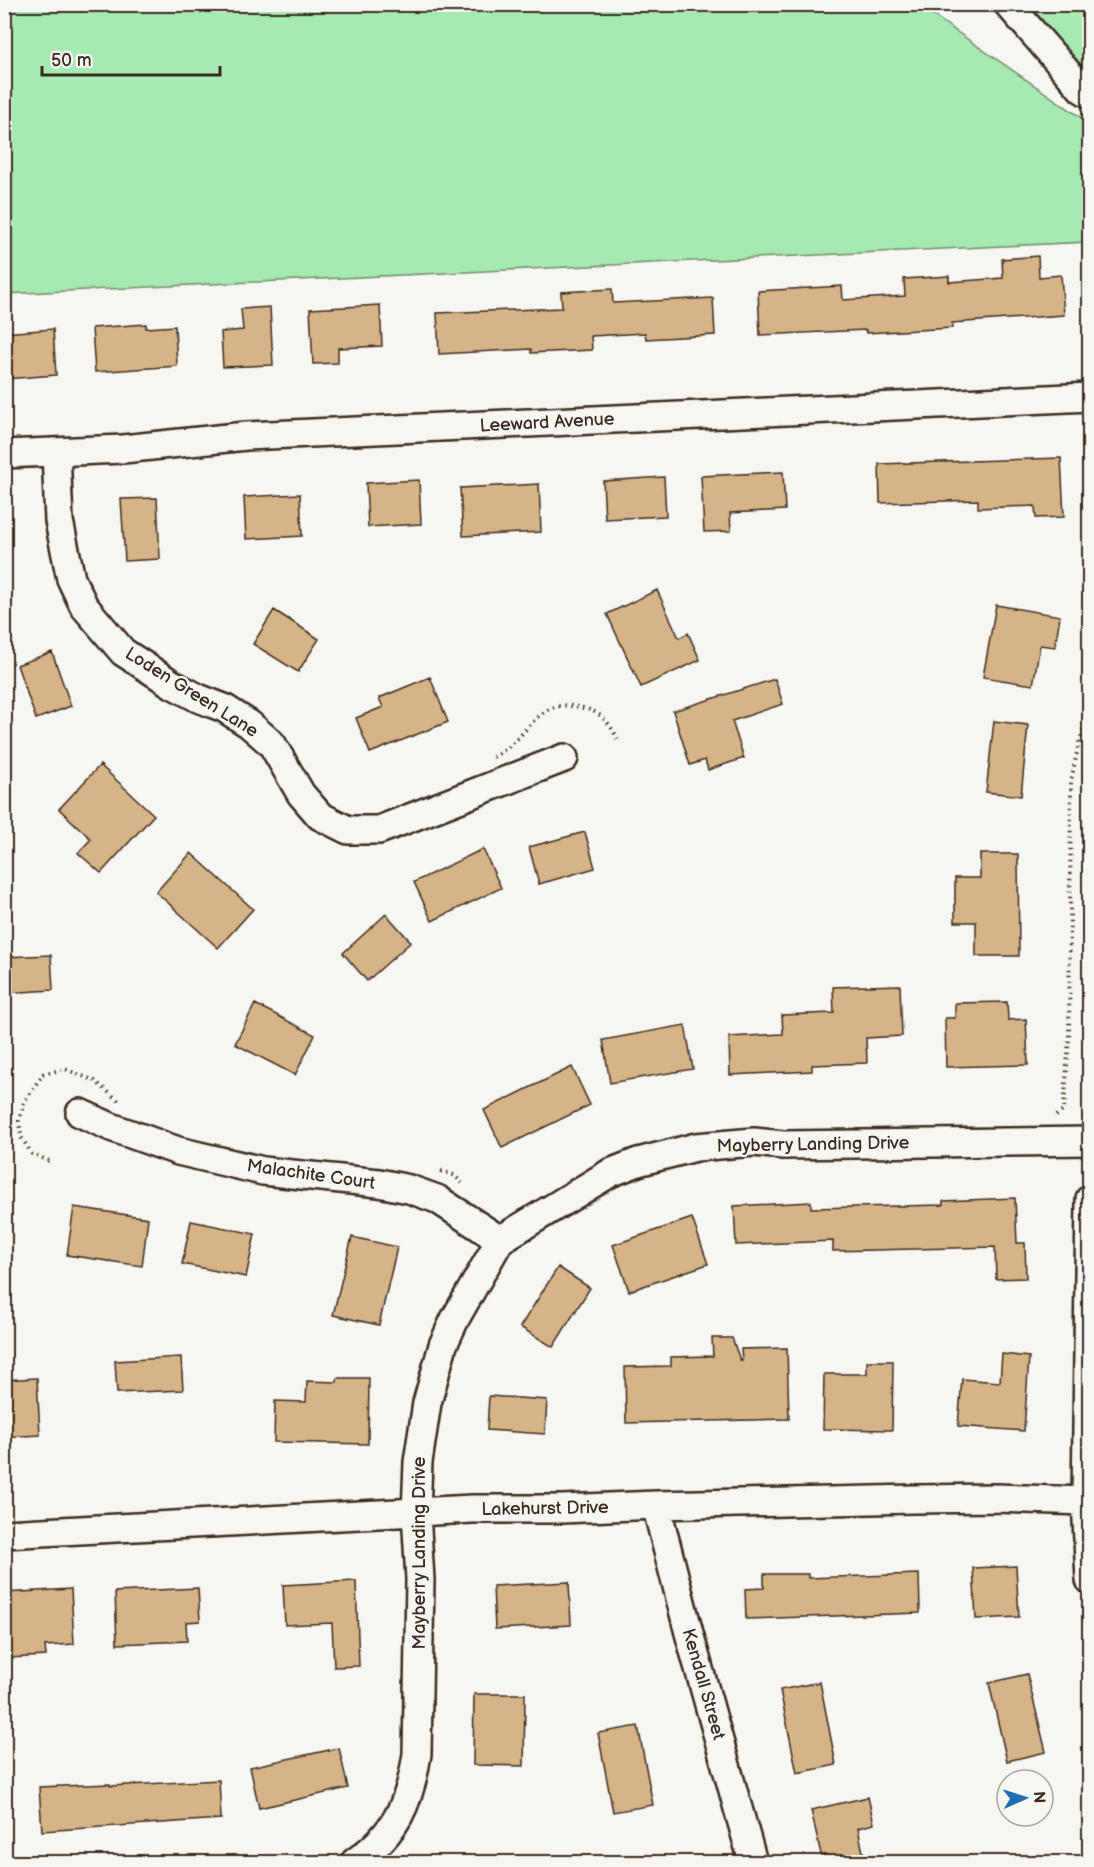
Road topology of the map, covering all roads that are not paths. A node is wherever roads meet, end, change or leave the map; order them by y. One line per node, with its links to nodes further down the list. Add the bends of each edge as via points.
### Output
1 (1008, 4): 2 (street)
2 (1089, 94)
3 (1089, 398): 4 (street, Leeward Avenue, via 246,436)
4 (56, 452): 5 (street, Leeward Avenue); 6 (street, Loden Green Lane, via 59,521 71,579 84,606 123,652 172,684 224,708 257,730 272,744 301,794 320,816 348,830 379,830)
5 (4, 454)
6 (564, 758)
7 (80, 1113): 10 (street, Malachite Court, via 178,1151 263,1171 409,1189 437,1199)
8 (1089, 1141): 10 (street, Mayberry Landing Drive, via 783,1145 754,1142 696,1147 638,1161 610,1173)
9 (1089, 1199): 11 (street)
10 (501, 1240): 13 (street, Mayberry Landing Drive, via 442,1345 427,1403 418,1462)
11 (1086, 1501): 12 (street, Lakehurst Drive, via 938,1498); 15 (street)
12 (656, 1505): 13 (street, Lakehurst Drive); 17 (street, Kendall Street)
13 (416, 1513): 14 (street, Lakehurst Drive); 16 (street, Mayberry Landing Drive, via 419,1614 413,1782 388,1834)
14 (4, 1534)
15 (1089, 1580)
16 (355, 1863)
17 (753, 1863)

